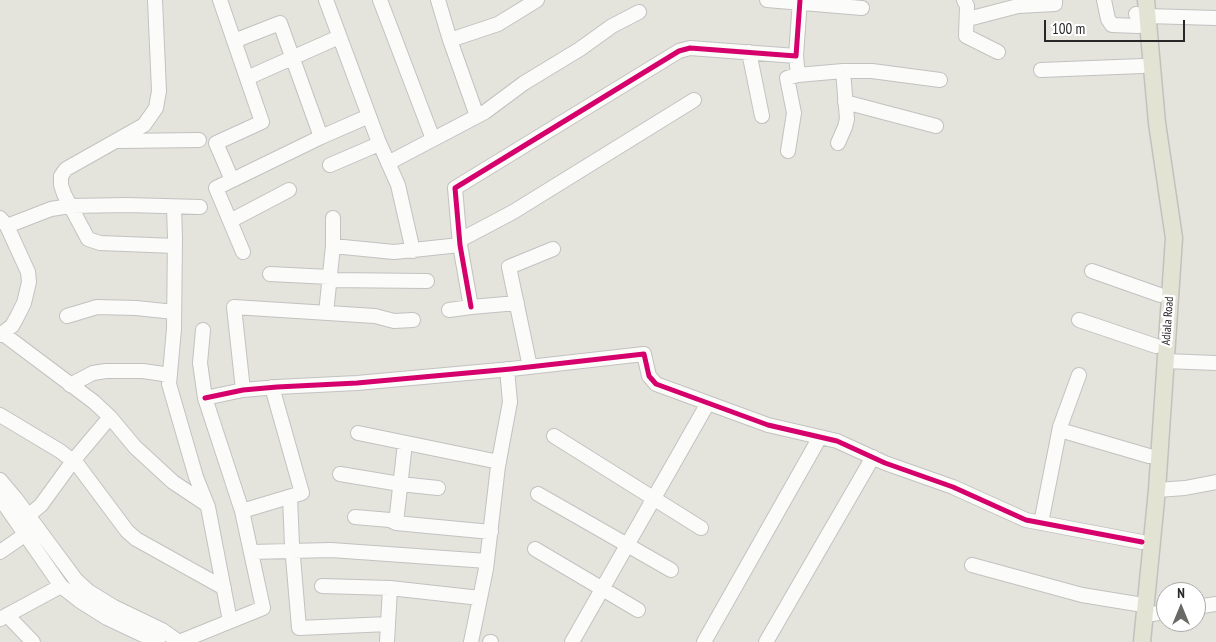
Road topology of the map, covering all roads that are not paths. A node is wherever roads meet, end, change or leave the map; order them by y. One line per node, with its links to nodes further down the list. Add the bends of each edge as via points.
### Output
1 (155, 0): 39 (street, via 159,91 156,108 144,125)
2 (220, 0): 19 (street)
3 (326, 0): 17 (street)
4 (380, 0): 37 (street)
5 (438, 0): 18 (street)
6 (537, 0): 18 (street, via 498,24)
7 (767, 0): 11 (street)
8 (964, 0): 15 (street)
9 (1055, 0): 15 (street, via 1055,4 1018,6)
10 (1104, 0): 13 (street, via 1112,25)
11 (800, 2): 12 (street); 22 (street)
12 (862, 8)
13 (1140, 11): 16 (street); 24 (main road, Adiala Road); 75 (main road, Adiala Road, via 1174,238)
14 (639, 12): 33 (street, via 612,26)
15 (968, 18): 21 (street, via 966,36)
16 (1216, 18)
17 (339, 37): 23 (street); 32 (street)
18 (450, 40): 33 (street)
19 (234, 41): 23 (street, via 280,23); 28 (street)
20 (749, 52): 22 (street); 34 (street); 53 (street, via 690,48 680,51 455,188)
21 (998, 52)
22 (796, 56): 27 (street)
23 (292, 59): 28 (street); 36 (street)
24 (1142, 66): 25 (street); 63 (main road, Adiala Road, via 1164,240)
25 (1041, 70)
26 (843, 71): 27 (street); 29 (street, via 872,71); 31 (street)
27 (798, 75): 42 (street, via 787,78 794,113)
28 (247, 78): 45 (street, via 262,122 216,143)
29 (940, 80)
30 (694, 100): 53 (street)
31 (845, 102): 35 (street); 40 (street, via 847,119)
32 (369, 116): 36 (street); 41 (street)
33 (477, 116): 37 (street)
34 (762, 116)
35 (936, 126)
36 (321, 137): 45 (street)
37 (433, 139): 43 (street)
38 (199, 140): 39 (street)
39 (116, 141): 47 (street, via 66,169 61,176 61,185)
40 (838, 143)
41 (379, 144): 43 (street); 44 (street)
42 (788, 151)
43 (388, 163): 57 (street, via 398,185)
44 (330, 165)
45 (232, 180): 52 (street, via 216,188)
46 (290, 190): 52 (street)
47 (70, 206): 48 (street); 51 (street); 54 (street, via 92,241)
48 (174, 207): 49 (street); 54 (street)
49 (200, 207)
50 (333, 218): 55 (street)
51 (3, 222): 73 (street, via 28,272 29,282 18,317)
52 (230, 222): 58 (street)
53 (460, 243): 57 (street); 65 (street)
54 (175, 246): 67 (street)
55 (333, 246): 57 (street); 61 (street)
56 (553, 250): 64 (street, via 509,267)
57 (413, 251)
58 (243, 252)
59 (1092, 271): 63 (street)
60 (270, 274): 61 (street)
61 (329, 278): 62 (street); 68 (street)
62 (427, 281)
63 (1160, 295): 74 (main road, Adiala Road)
64 (517, 304): 65 (street); 77 (street)
65 (471, 307): 66 (street)
66 (449, 310)
67 (174, 312): 69 (street, via 97,307); 79 (street)
68 (326, 313): 70 (street, via 375,316 394,321); 83 (street, via 234,307)
69 (67, 316)
70 (413, 320)
71 (1080, 320): 74 (street)
72 (203, 330): 84 (street, via 200,363)
73 (1, 334): 81 (street)
74 (1156, 346): 93 (main road, Adiala Road)
75 (1165, 361): 76 (street); 102 (main road, Adiala Road)
76 (1216, 363)
77 (530, 367): 78 (street); 85 (street, via 644,354 649,376 656,384)
78 (507, 369): 82 (street, via 357,383); 96 (street, via 510,402)
79 (170, 375): 81 (street, via 106,371 93,373); 107 (street, via 169,384 179,421)
80 (1079, 375): 88 (street)
81 (70, 385): 87 (street)
82 (272, 387): 83 (street); 104 (street, via 302,490)
83 (243, 390): 84 (street)
84 (205, 398): 108 (street)
85 (708, 403): 91 (street, via 768,425); 106 (street)
86 (0, 415): 95 (street)
87 (110, 417): 95 (street); 107 (street, via 134,447 173,482)
88 (1060, 430): 93 (street); 111 (street)
89 (358, 433): 92 (street)
90 (554, 436): 106 (street)
91 (820, 437): 94 (street); 144 (street)
92 (404, 443): 96 (street); 100 (street)
93 (1149, 456): 115 (main road, Adiala Road)
94 (872, 457): 111 (street); 145 (street)
95 (73, 461): 112 (street); 128 (street, via 136,539)
96 (499, 462): 114 (street)
97 (340, 474): 100 (street)
98 (0, 480): 112 (street)
99 (1216, 482): 102 (street)
100 (400, 484): 101 (street); 110 (street)
101 (438, 488)
102 (1157, 490): 133 (main road, Adiala Road)
103 (538, 494): 116 (street)
104 (290, 497): 108 (street); 118 (street)
105 (0, 498): 112 (street)
106 (654, 499): 113 (street); 116 (street)
107 (206, 504): 128 (street)
108 (242, 511): 120 (street)
109 (355, 517): 110 (street)
110 (396, 523): 114 (street)
111 (1040, 523): 115 (street)
112 (24, 524): 119 (street); 122 (street); 125 (street)
113 (701, 528)
114 (491, 532): 121 (street)
115 (1142, 542): 133 (main road, Adiala Road)
116 (628, 546): 124 (street); 130 (street)
117 (535, 549): 130 (street)
118 (292, 550): 120 (street); 121 (street); 137 (street, via 299,628)
119 (0, 552)
120 (251, 552): 136 (street, via 263,608)
121 (487, 561): 131 (street)
122 (64, 564): 125 (street); 140 (street, via 88,591)
123 (972, 565): 133 (street)
124 (671, 570)
125 (52, 572): 126 (street)
126 (61, 586): 135 (street); 138 (street, via 107,618)
127 (322, 586): 129 (street)
128 (224, 588): 136 (street)
129 (390, 588): 131 (street); 137 (street)
130 (602, 590): 132 (street); 143 (street)
131 (480, 598): 142 (street)
132 (638, 610)
133 (1141, 610): 134 (street); 146 (main road, Adiala Road); 147 (main road, Adiala Road)
134 (1156, 611)
135 (4, 617): 139 (street)
136 (230, 621): 140 (street)
137 (388, 624): 141 (street)
138 (151, 640)
139 (33, 642)
140 (179, 642)
141 (386, 642)
142 (471, 642)
143 (572, 642)
144 (704, 642)
145 (766, 642)
146 (1134, 642)
147 (1142, 642)

